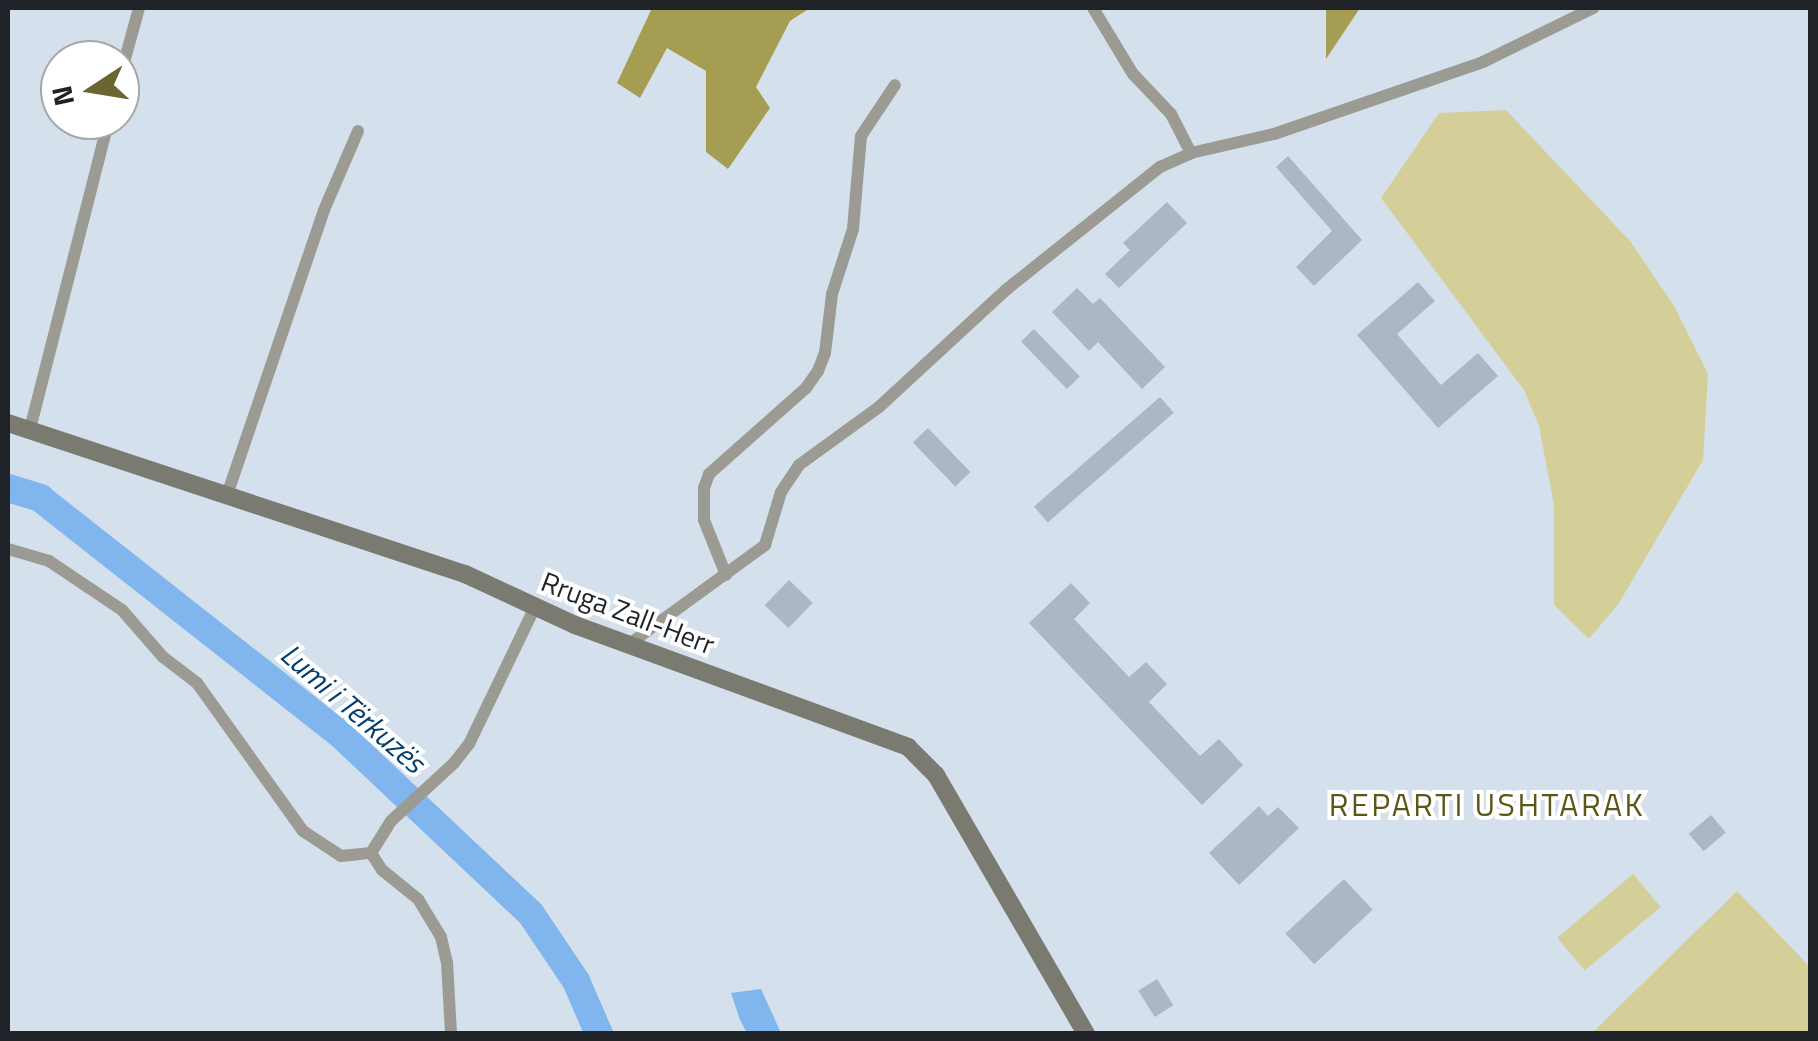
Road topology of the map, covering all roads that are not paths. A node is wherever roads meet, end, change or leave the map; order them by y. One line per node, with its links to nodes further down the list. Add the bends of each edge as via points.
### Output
1 (140, 8): 4 (street)
2 (1093, 8): 8 (street, via 1133,74 1171,114)
3 (1593, 8): 8 (street, via 1483,62 1274,134)
4 (131, 40)
5 (895, 85): 13 (street, via 860,136 853,229 818,371 719,464 704,488 704,520)
6 (358, 130): 11 (street)
7 (103, 140): 10 (street)
8 (1191, 153): 13 (street, via 1160,167 1031,269 880,407 799,464 781,492 765,545)
9 (8, 422): 10 (main road, Rruga Zall-Herr)
10 (30, 428): 11 (main road, Rruga Zall-Herr)
11 (227, 495): 14 (main road, Rruga Zall-Herr, via 465,574)
12 (8, 549): 16 (street, via 48,561 122,610 163,657 197,683 303,830 342,856)
13 (726, 575): 15 (street)
14 (535, 607): 15 (main road, Rruga Zall-Herr); 16 (street, via 469,744 391,821)
15 (628, 645): 18 (main road, Rruga Zall-Herr, via 893,740 922,758)
16 (371, 853): 17 (street, via 418,899 440,937)
17 (451, 1034)
18 (1086, 1034)

